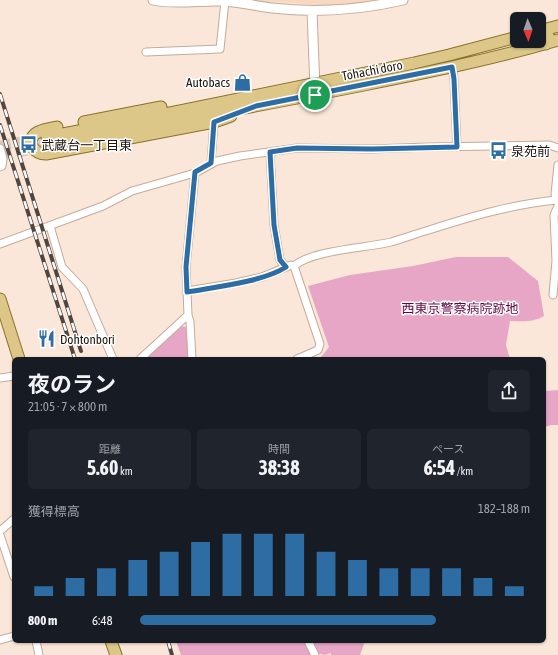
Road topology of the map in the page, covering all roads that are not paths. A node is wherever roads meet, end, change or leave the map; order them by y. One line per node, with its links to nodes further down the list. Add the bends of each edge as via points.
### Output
1 (153, 0): 3 (street)
2 (403, 0): 4 (street, via 364,8)
3 (224, 2): 4 (street); 13 (street, via 220,49)
4 (312, 11): 15 (street)
5 (558, 26): 6 (main road)
6 (546, 29)
7 (510, 39): 12 (main road, Tohachi doro)
8 (546, 40): 9 (main road, Tohachi doro)
9 (558, 40)
10 (510, 44): 12 (main road)
11 (525, 48): 14 (main road, Tohachi doro)
12 (474, 49): 15 (main road, Tohachi doro)
13 (146, 52)
14 (452, 67): 17 (main road, Tohachi doro); 20 (street)
15 (315, 83): 16 (main road, Tohachi doro); 17 (street)
16 (262, 93): 18 (main road, Tohachi doro, via 48,142); 19 (main road, via 217,96 42,130 33,137 32,145 38,153 46,154)
17 (315, 95): 18 (main road, Tohachi doro)
18 (256, 106): 19 (main road)
19 (214, 122): 24 (street)
20 (457, 147): 22 (street, via 548,145); 23 (street, via 297,148)
21 (0, 148): 26 (street, via 3,159)
22 (558, 148)
23 (270, 152): 24 (street); 32 (street, via 274,225 280,260)
24 (211, 163): 27 (street)
25 (558, 165): 28 (street, via 555,194)
26 (0, 167)
27 (195, 172): 29 (street, via 132,191 102,206); 33 (street, via 186,267)
28 (558, 202): 31 (street, via 513,206 391,242 320,255); 34 (street, via 554,215 556,260)
29 (50, 226): 30 (street); 38 (street, via 62,267 83,289)
30 (0, 244)
31 (294, 266): 32 (street); 41 (street, via 320,344 318,350)
32 (286, 267): 33 (street, via 262,277)
33 (187, 292): 36 (street)
34 (553, 295)
35 (0, 299): 37 (main road)
36 (188, 315): 39 (street); 40 (street)
37 (18, 357)
38 (112, 357)
39 (142, 357)
40 (192, 357)
41 (302, 357)
42 (12, 376): 43 (street)
43 (0, 378)
44 (12, 521): 45 (street)
45 (0, 533): 46 (street)
46 (12, 571)
47 (12, 637): 48 (street)
48 (0, 640)
49 (36, 643): 52 (street)
50 (112, 643): 53 (main road)
51 (309, 643): 54 (street)
52 (39, 655)
53 (116, 655)
54 (315, 655)

